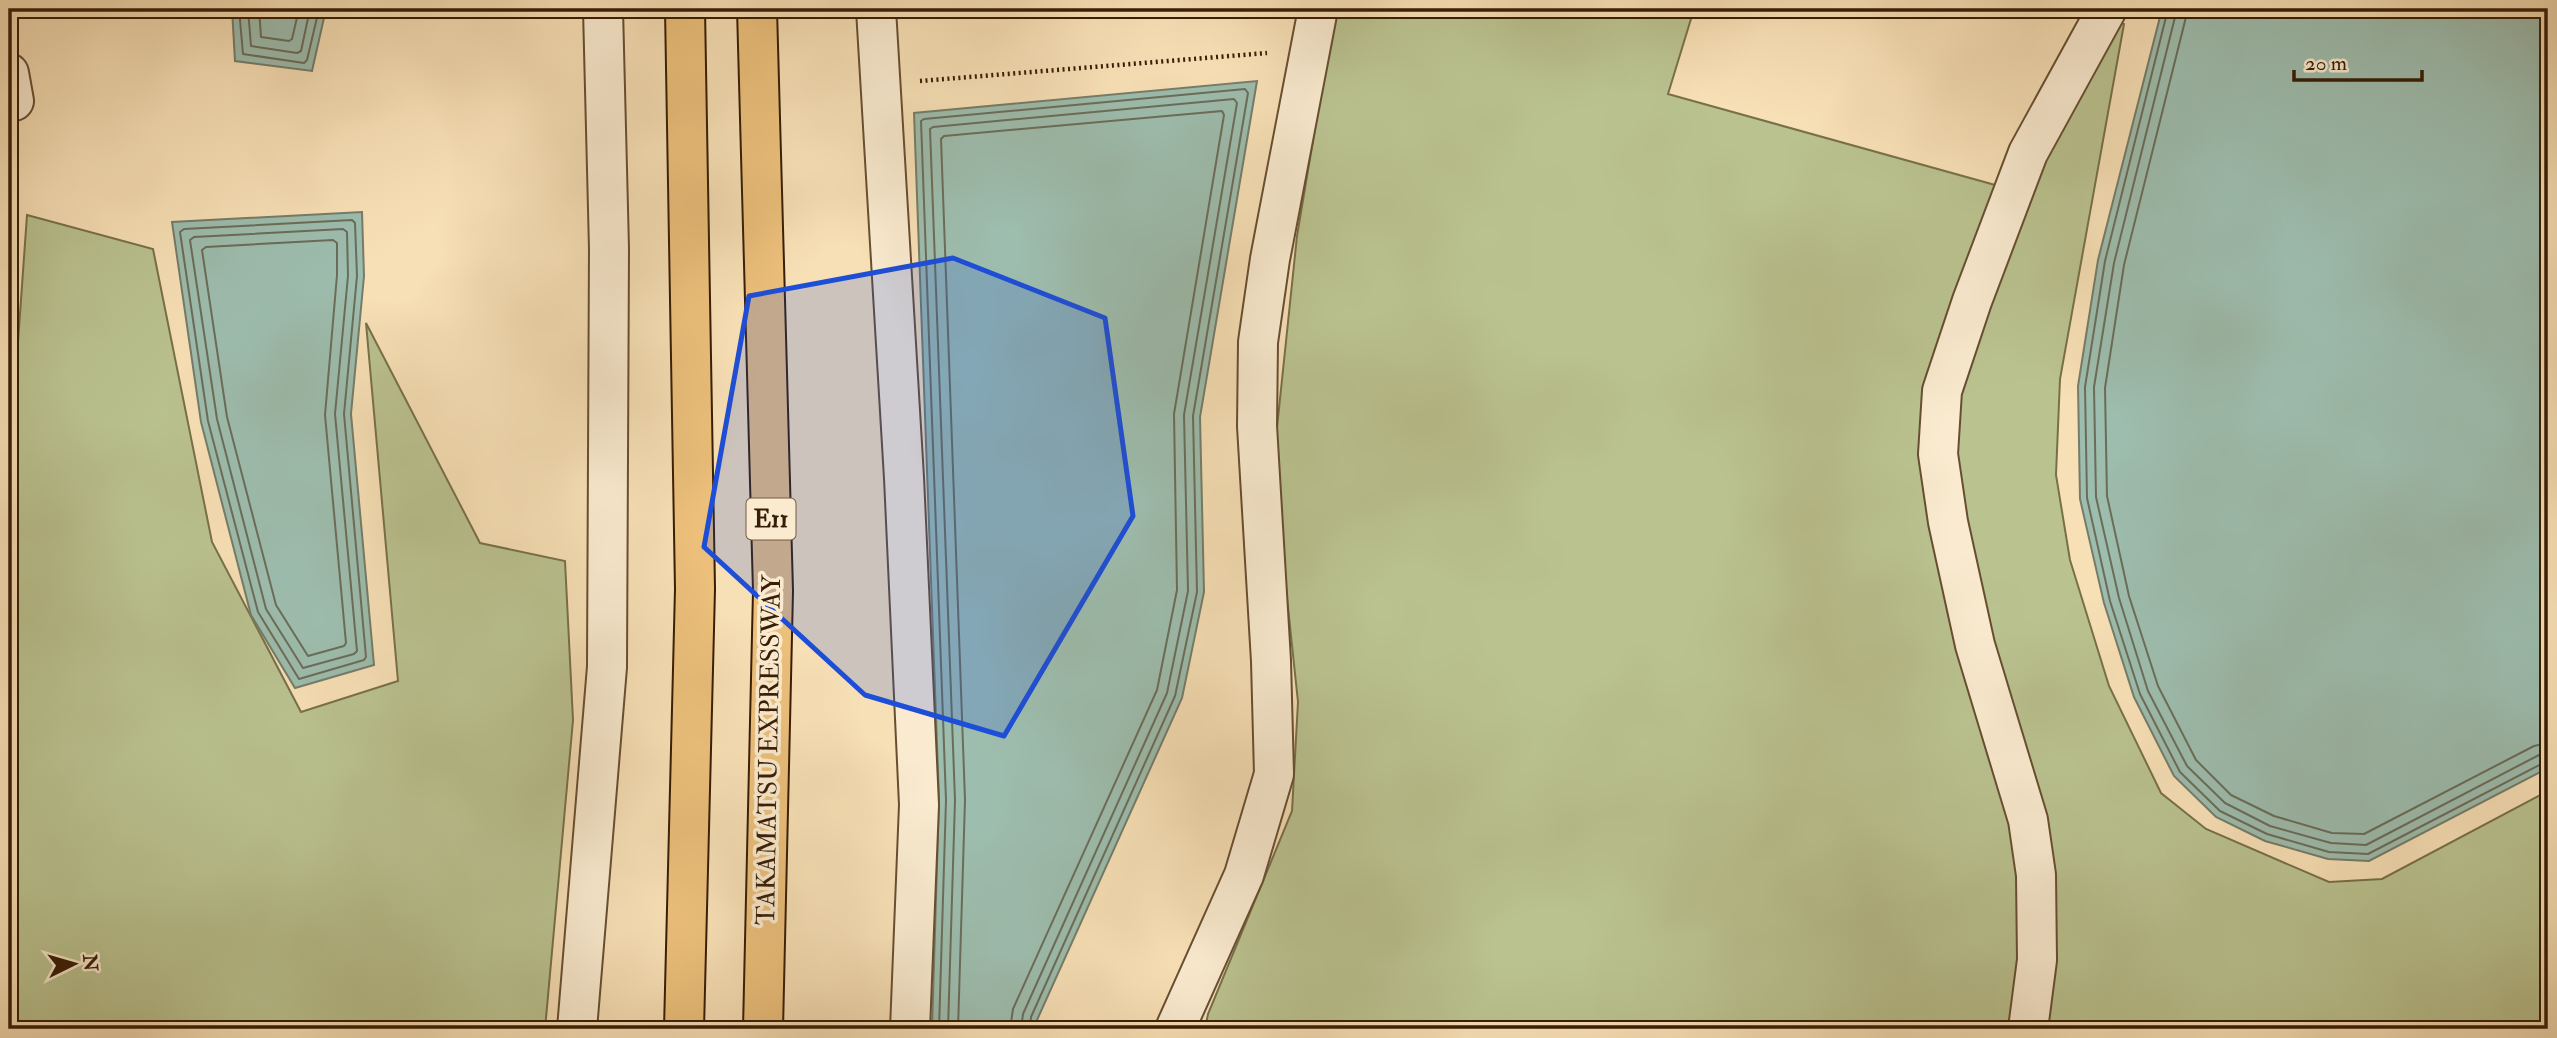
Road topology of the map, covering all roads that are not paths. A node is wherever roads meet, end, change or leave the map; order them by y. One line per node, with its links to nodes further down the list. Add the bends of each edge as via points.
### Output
1 (603, 9): 9 (street, via 609,249 607,667)
2 (685, 9): 10 (highway, via 695,589)
3 (757, 9): 11 (highway, TAKAMATSU EXPRESSWAY / E11, via 773,591)
4 (876, 9): 12 (street, via 919,805)
5 (1318, 9): 13 (street, via 1258,342 1257,426 1273,774 1244,875)
6 (2108, 9): 14 (street, via 2028,153 1942,391 1938,454 1948,522 1975,645 2028,820 2036,875 2037,960)
7 (9, 73): 8 (street, via 14,101)
8 (9, 101)
9 (577, 1029)
10 (684, 1029)
11 (763, 1029)
12 (910, 1029)
13 (1175, 1029)
14 (2028, 1029)

